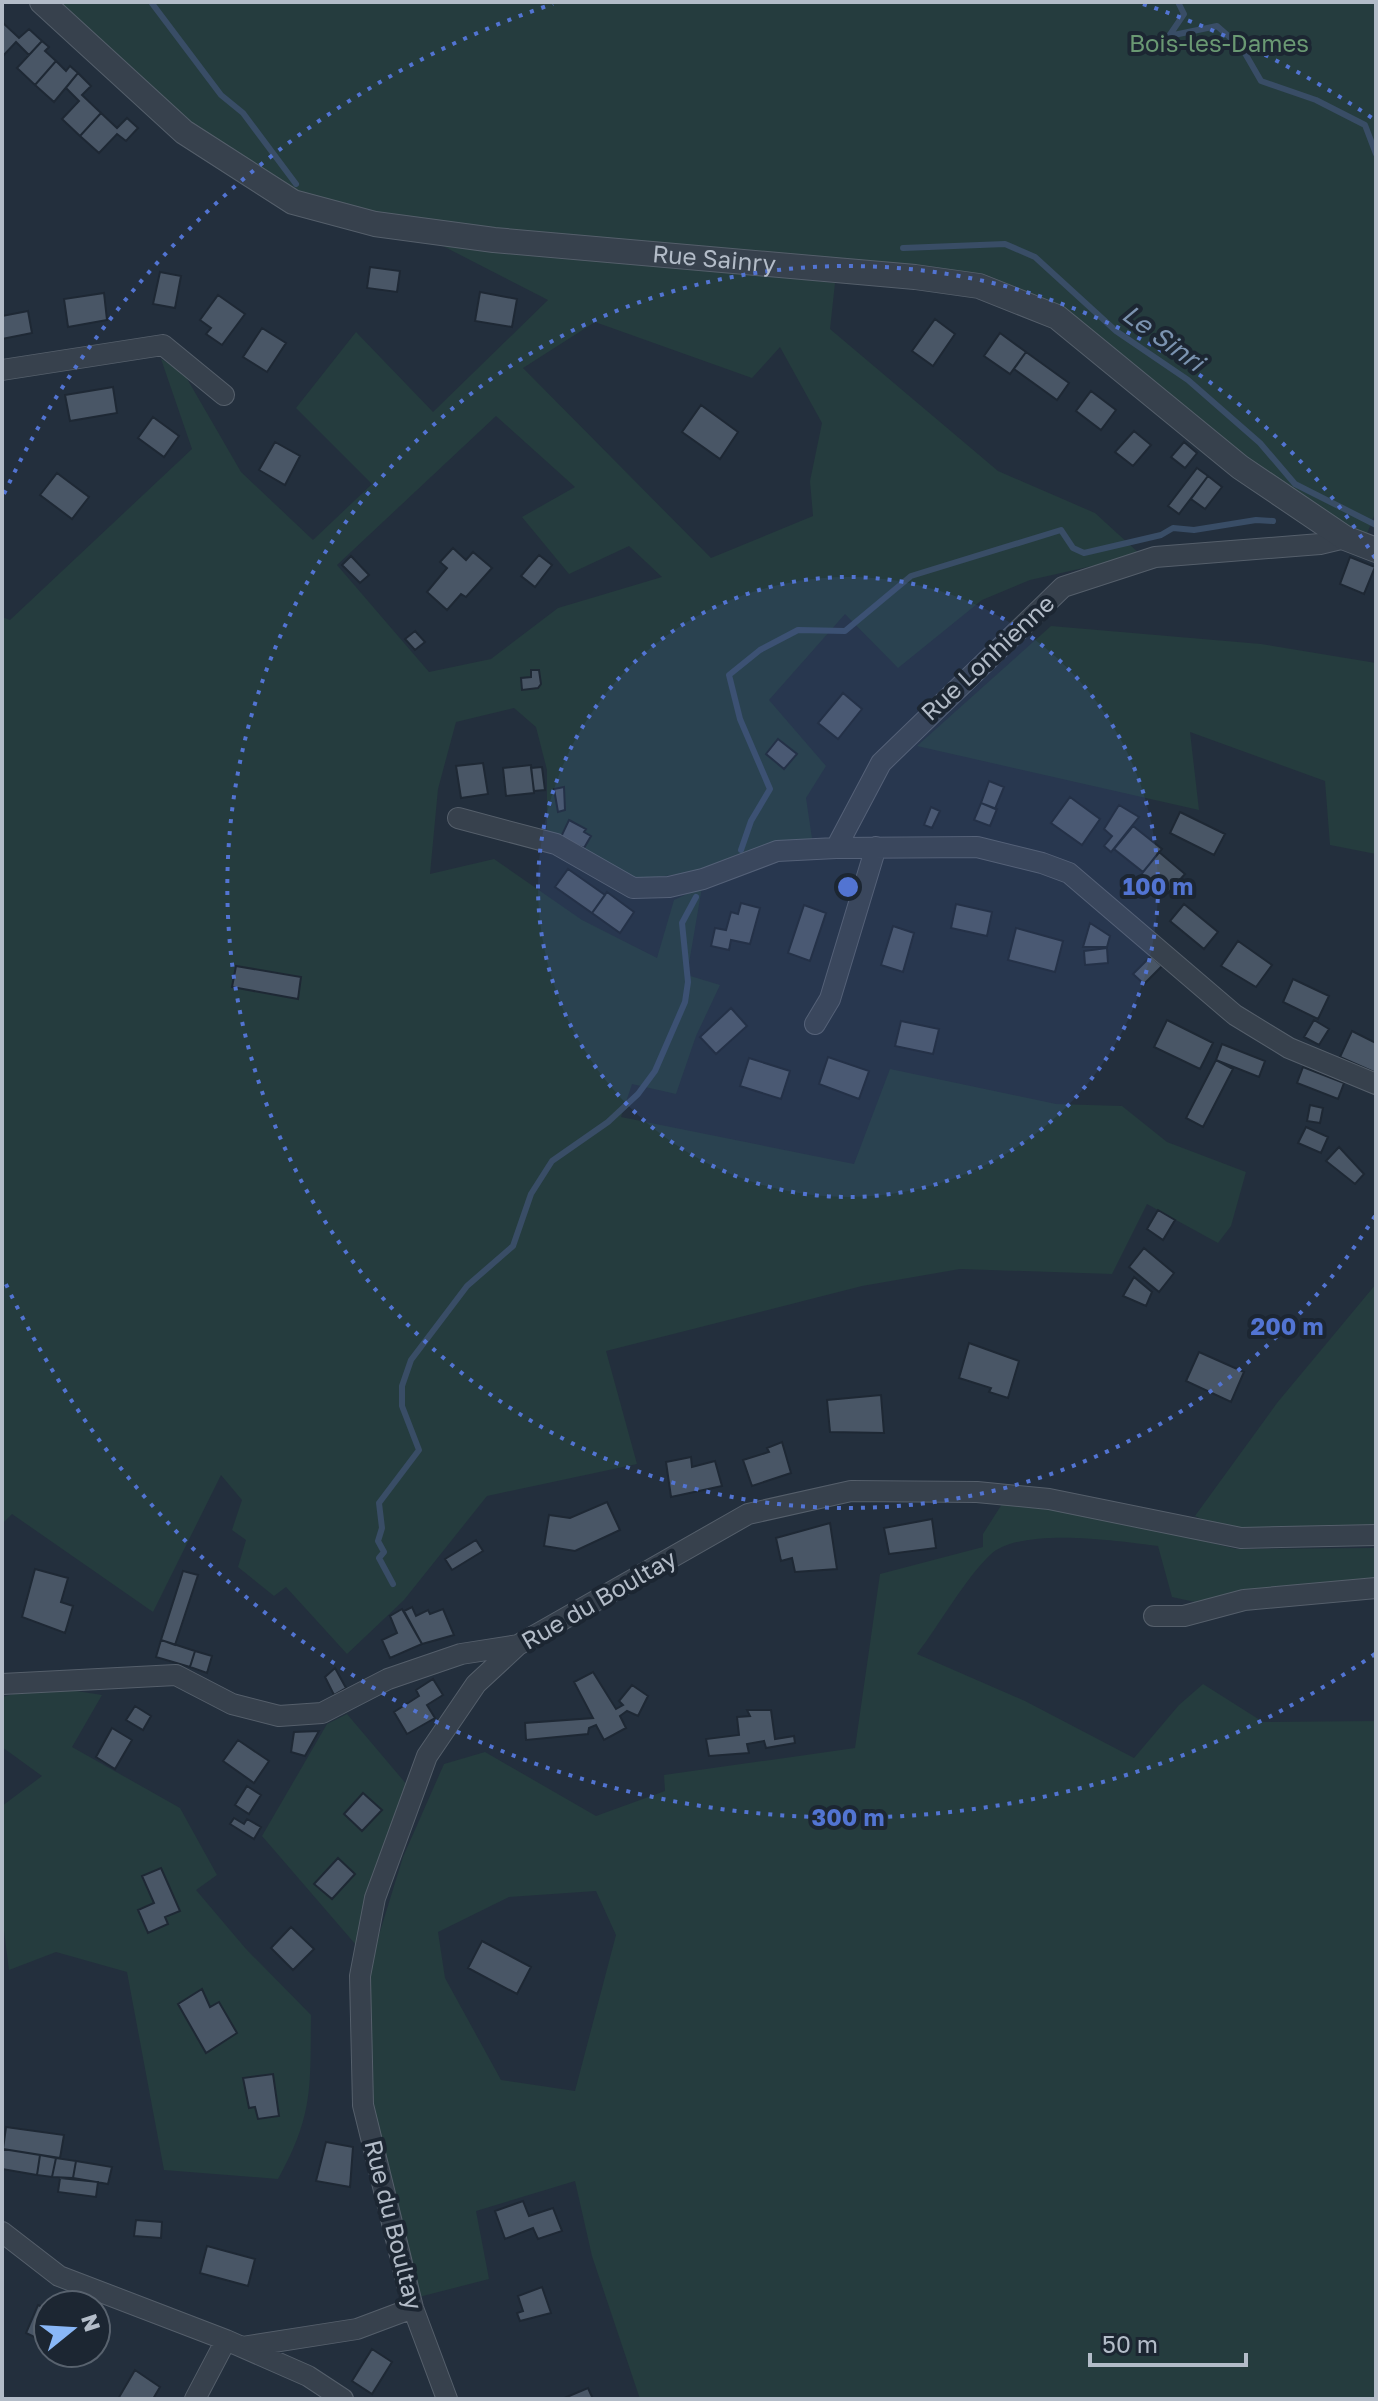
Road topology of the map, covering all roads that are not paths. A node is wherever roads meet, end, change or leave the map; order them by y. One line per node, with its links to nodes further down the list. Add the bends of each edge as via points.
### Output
1 (42, 2): 4 (street, Rue Sainry, via 184,132 293,202 375,224 494,240 979,286 1057,317 1240,467)
2 (2, 370): 3 (street, via 163,345)
3 (224, 395)
4 (1345, 538): 5 (street, Rue Sainry); 8 (street, Rue Lonhienne, via 1155,557 1063,587 881,763)
5 (1376, 550)
6 (458, 818): 8 (street, via 556,844 633,888 703,879 777,851)
7 (876, 847): 8 (street); 9 (street, via 830,999); 10 (street, via 977,847 1069,873 1235,1015 1289,1048)
8 (836, 848)
9 (815, 1024)
10 (1376, 1084)
11 (1376, 1535): 14 (street, Rue du Boultay, via 1241,1538 1049,1499 977,1492 851,1491 748,1514)
12 (1376, 1588): 13 (street, via 1244,1600 1184,1616)
13 (1154, 1616)
14 (518, 1645): 15 (street, via 461,1654 388,1679 322,1713 279,1716 232,1704 176,1675); 17 (street, Rue du Boultay, via 476,1684 427,1756 375,1898 360,1976 363,2105)
15 (2, 1684)
16 (2, 2232): 18 (street, via 59,2276)
17 (413, 2308): 18 (street, via 357,2329); 21 (street, Rue du Boultay)
18 (234, 2343): 19 (street); 20 (street, via 308,2376)
19 (195, 2399)
20 (343, 2399)
21 (447, 2399)

